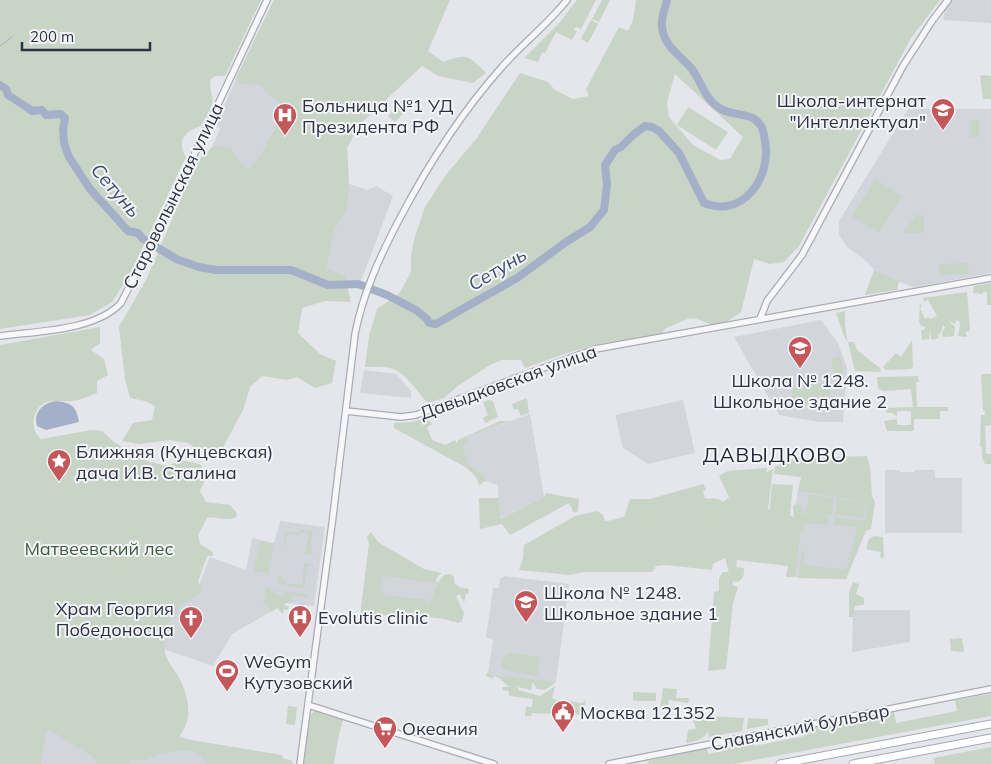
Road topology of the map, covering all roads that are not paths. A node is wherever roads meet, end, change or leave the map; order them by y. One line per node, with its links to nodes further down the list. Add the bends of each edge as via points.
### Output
1 (267, 0): 6 (street, Староволынская улица, via 121,303 113,312 86,324)
2 (567, 0): 7 (street, via 545,26 499,69 457,124 412,196 372,276 364,300 355,334)
3 (948, 0): 5 (street, via 903,66 802,255 767,301)
4 (991, 278): 5 (street, Давыдковская улица)
5 (760, 319): 7 (street, Давыдковская улица, via 587,351 416,415 401,417)
6 (0, 336)
7 (346, 411): 9 (street)
8 (991, 689): 14 (street, Славянский бульвар)
9 (308, 705): 12 (street); 13 (street)
10 (991, 724): 15 (main road)
11 (991, 738): 16 (main road)
12 (300, 764)
13 (494, 764)
14 (609, 764)
15 (780, 764)
16 (853, 764)

